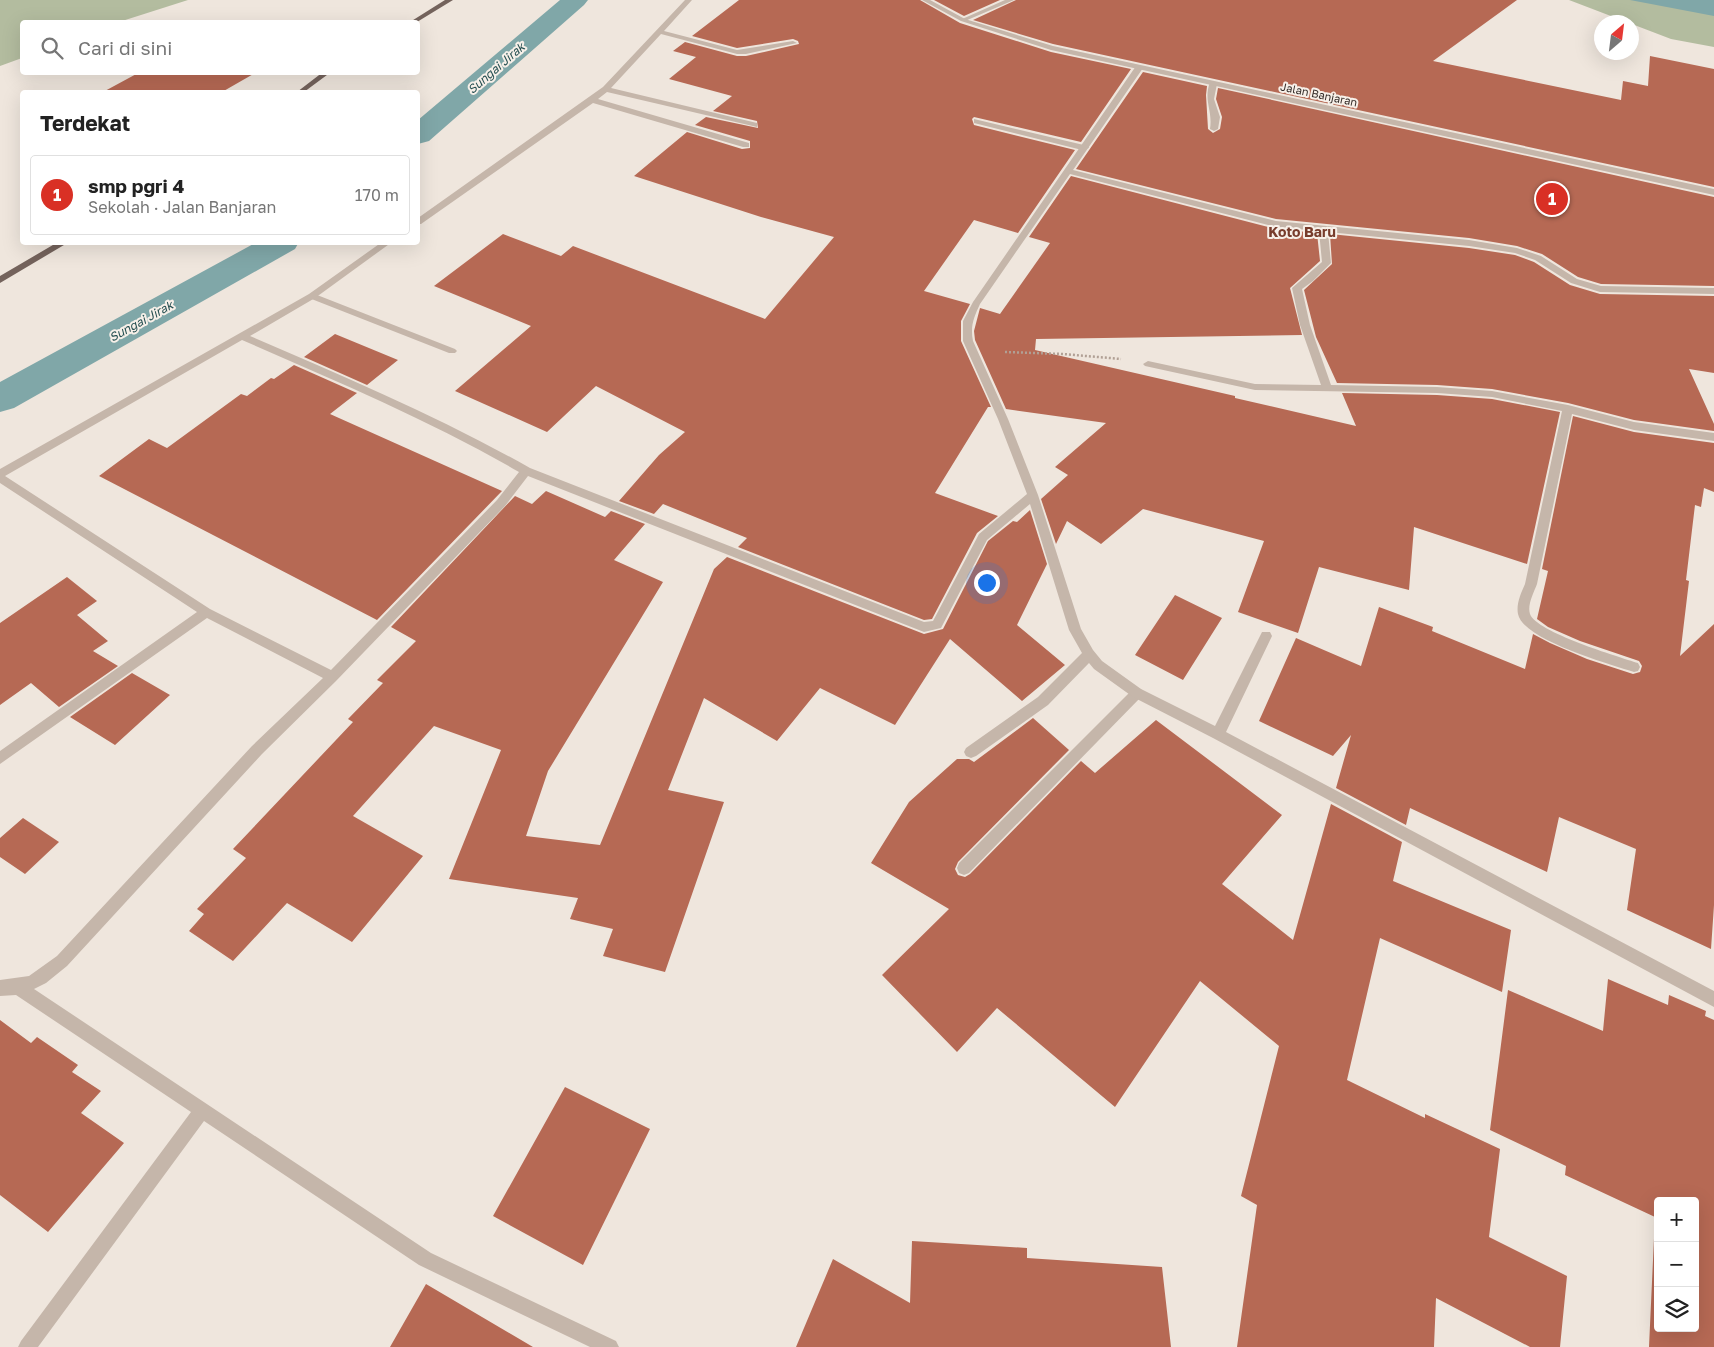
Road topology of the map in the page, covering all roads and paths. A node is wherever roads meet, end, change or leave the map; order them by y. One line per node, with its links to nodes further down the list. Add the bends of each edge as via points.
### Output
1 (450, 0): 5 (main road)
2 (689, 0): 7 (street)
3 (925, 0): 6 (street, Jalan Banjaran)
4 (1011, 0): 6 (street)
5 (416, 20)
6 (963, 20): 9 (street, Jalan Banjaran, via 1051,48)
7 (660, 32): 8 (street, via 737,52); 12 (street)
8 (793, 43)
9 (1139, 68): 11 (street, Jalan Banjaran); 19 (street)
10 (324, 75): 13 (main road)
11 (1213, 84): 17 (street, via 1210,99 1216,117); 21 (street, Jalan Banjaran)
12 (606, 89): 14 (street); 16 (street)
13 (303, 90)
14 (592, 100): 18 (street); 22 (street)
15 (977, 120): 19 (street)
16 (754, 125)
17 (1214, 129)
18 (746, 145)
19 (1085, 148): 20 (street)
20 (1068, 171): 23 (street, via 1276,224); 31 (street, via 968,319 965,328)
21 (1714, 192)
22 (420, 221)
23 (1323, 229): 27 (street, via 1508,249 1538,258 1574,281 1605,289); 33 (street, via 1327,263 1297,288 1305,325)
24 (60, 245): 26 (main road)
25 (384, 245): 28 (street)
26 (0, 280)
27 (1714, 291)
28 (312, 296): 29 (street); 30 (street)
29 (242, 336): 36 (street, via 384,398); 37 (street)
30 (452, 351)
31 (974, 353): 32 (path, via 1094,355); 38 (street, via 1004,419)
32 (1148, 364): 33 (street, via 1255,387)
33 (1327, 388): 34 (street, via 1492,394)
34 (1568, 409): 35 (street, via 1634,426); 42 (street, via 1531,584 1524,602 1525,618 1558,639)
35 (1714, 437)
36 (526, 471): 38 (street, via 924,626 937,625 941,620 983,537); 43 (street, via 500,503)
37 (0, 476): 39 (street)
38 (1032, 495): 41 (street, via 1075,630)
39 (206, 612): 43 (street); 47 (street)
40 (1266, 636): 45 (street)
41 (1089, 654): 44 (street, via 1098,665); 46 (street, via 1043,700)
42 (1634, 667)
43 (332, 677): 49 (street, via 256,750 62,961 29,986)
44 (1137, 693): 45 (street); 48 (street)
45 (1218, 734): 51 (street)
46 (971, 752)
47 (0, 758)
48 (964, 868)
49 (18, 987): 50 (street); 52 (street)
50 (0, 988)
51 (1714, 999)
52 (202, 1111): 53 (street); 54 (street, via 425,1259)
53 (27, 1347)
54 (610, 1347)

